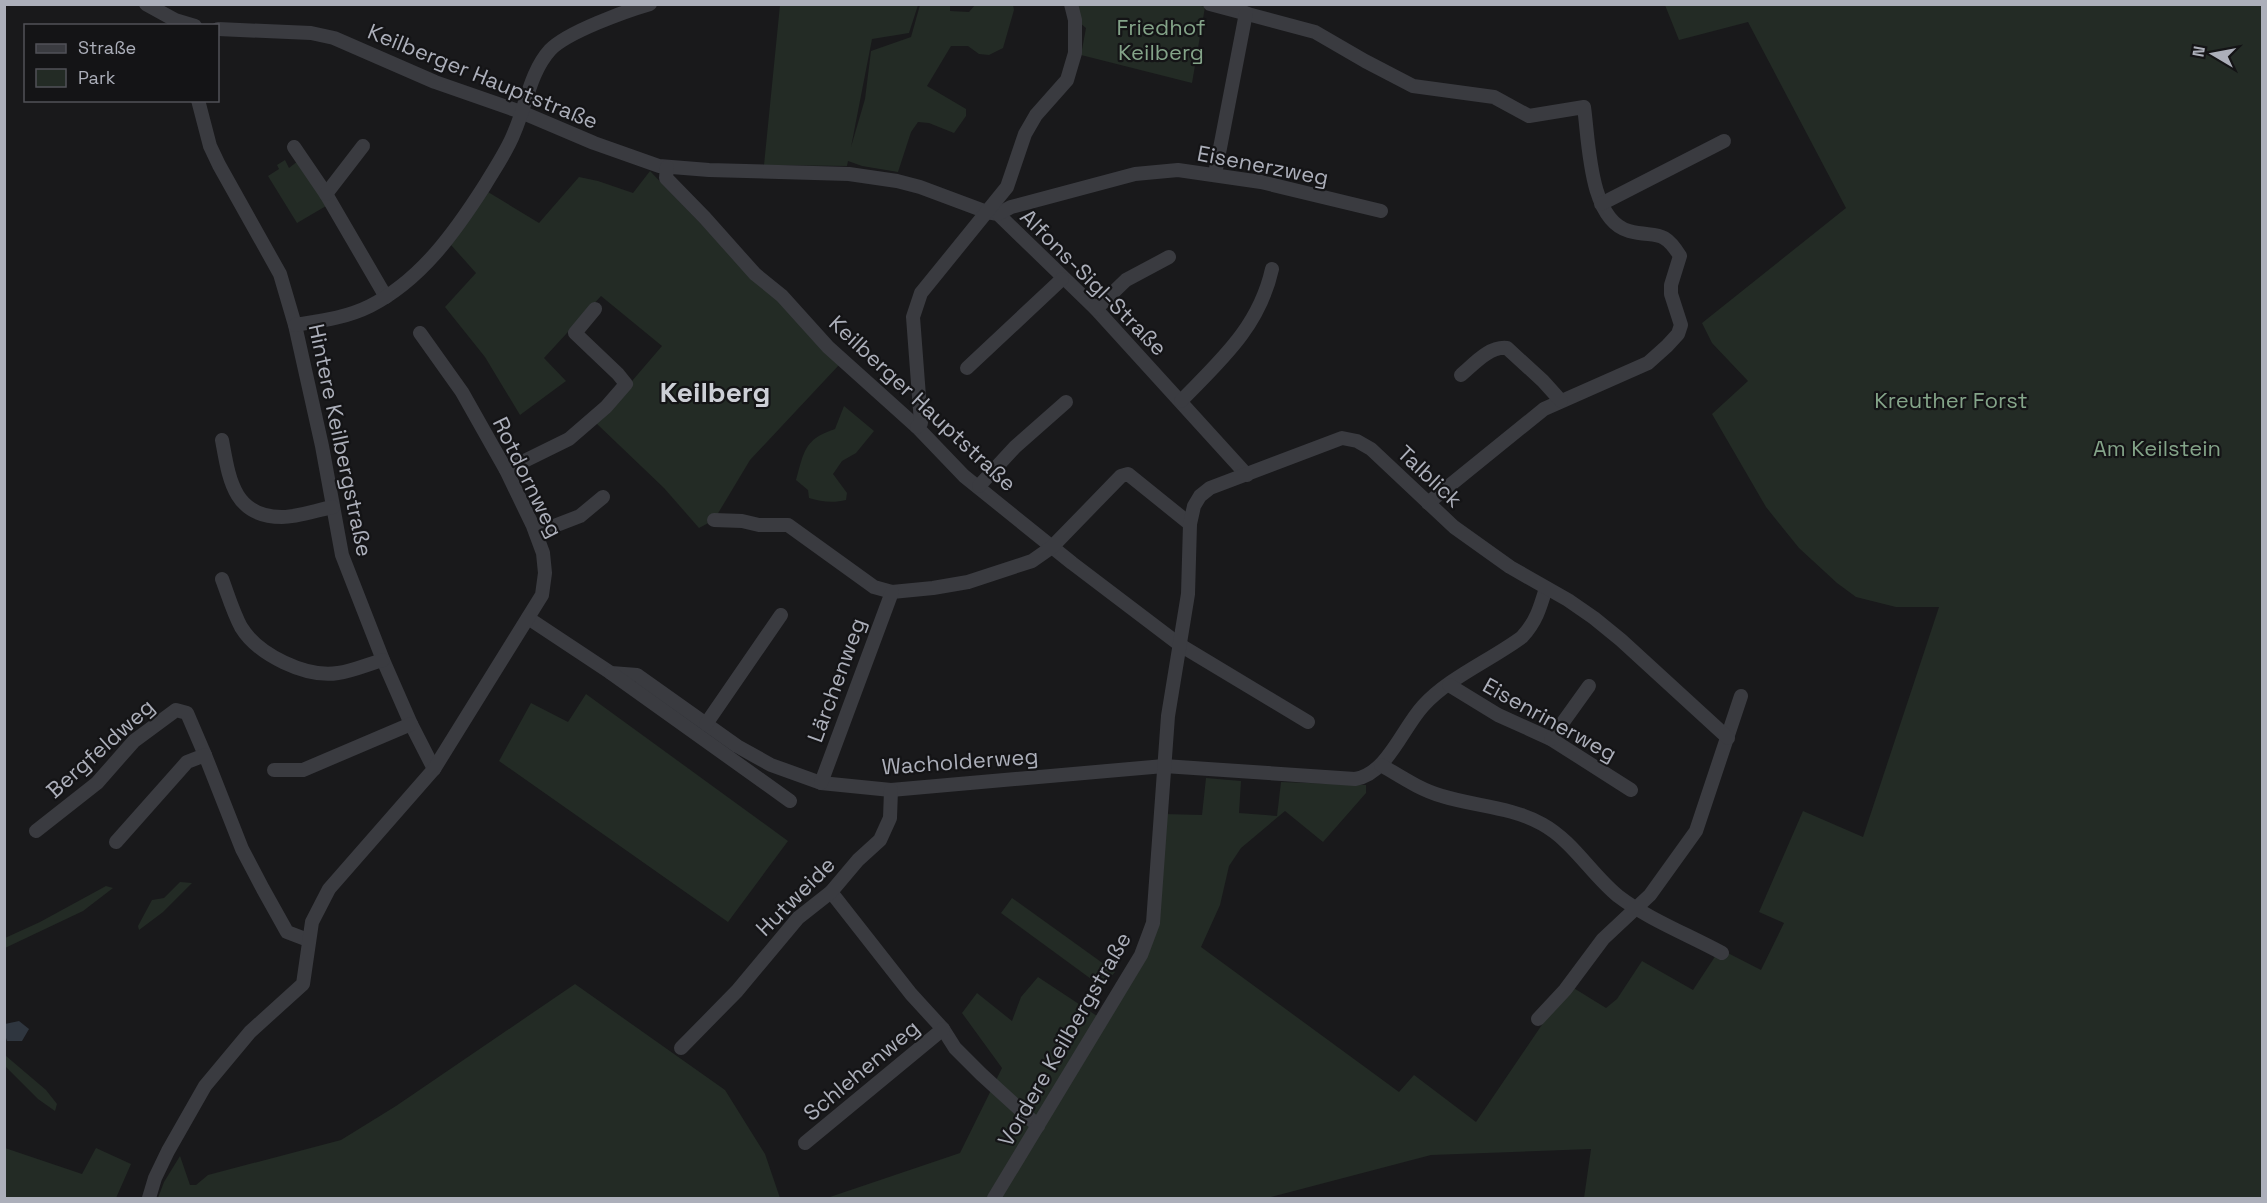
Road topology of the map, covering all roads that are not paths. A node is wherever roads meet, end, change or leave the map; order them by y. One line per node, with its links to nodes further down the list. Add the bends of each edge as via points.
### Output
1 (146, 4): 6 (street)
2 (650, 4): 9 (street, via 627,10 552,48 540,64)
3 (1071, 4): 18 (street, via 1075,53 1067,80 1025,134 1007,187)
4 (1210, 4): 5 (street)
5 (1246, 13): 14 (street); 16 (street, via 1315,32 1413,86 1494,97 1529,116 1584,108)
6 (190, 24)
7 (219, 29): 9 (street, Keilberger Hauptstraße, via 311,33 334,38 435,82)
8 (199, 102): 25 (street, Hintere Keilbergstraße, via 210,146 280,274)
9 (522, 112): 13 (street, Keilberger Hauptstraße); 22 (street, via 500,161 445,243)
10 (1724, 141): 16 (street)
11 (363, 146): 15 (street)
12 (294, 147): 15 (street)
13 (663, 166): 18 (street, Alfons-Sigl-Straße, via 849,174 920,187); 32 (street, Keilberger Hauptstraße, via 666,178 755,274)
14 (1215, 174): 17 (street, Eisenerzweg); 18 (street, Eisenerzweg, via 1178,170 1135,174)
15 (326, 194): 22 (street)
16 (1601, 204): 30 (street, via 1613,224 1622,229 1662,236 1671,242 1680,256 1671,294 1681,325 1678,334 1648,363)
17 (1380, 211)
18 (993, 213): 21 (street, Alfons-Sigl-Straße); 32 (street, via 921,293 916,305 921,423)
19 (1169, 257): 24 (street, via 1126,280)
20 (1272, 269): 29 (street, via 1264,300 1249,327)
21 (1062, 279): 24 (street, Alfons-Sigl-Straße); 27 (street)
22 (386, 297): 25 (street, via 337,318)
23 (596, 309): 34 (street, via 575,333 626,384 569,439)
24 (1096, 309): 29 (street, Alfons-Sigl-Straße)
25 (295, 325): 39 (street, Hintere Keilbergstraße)
26 (420, 333): 34 (street, Rotdornweg, via 462,392)
27 (967, 368)
28 (1461, 375): 30 (street, via 1492,350 1507,348)
29 (1181, 401): 35 (street, Alfons-Sigl-Straße)
30 (1561, 401): 38 (street, via 1544,409)
31 (1066, 402): 36 (street, via 1015,447)
32 (917, 427): 36 (street, Keilberger Hauptstraße, via 964,476)
33 (222, 440): 39 (street, via 228,474 236,494 248,507 261,514 283,517)
34 (506, 470): 42 (street, Rotdornweg)
35 (1247, 475): 38 (street, Talblick, via 1342,438 1349,439 1371,449); 41 (street, Talblick, via 1210,488 1200,496)
36 (979, 486): 43 (street, Keilberger Hauptstraße)
37 (603, 497): 42 (street, via 580,516)
38 (1428, 503): 45 (street, Talblick, via 1481,547)
39 (333, 507): 50 (street, Hintere Keilbergstraße, via 342,555)
40 (714, 520): 46 (street, via 788,525 874,587)
41 (1190, 524): 43 (street, via 1128,474 1121,476); 49 (street, Talblick, via 1188,594)
42 (536, 532): 48 (street, Rotdornweg, via 545,573 542,595)
43 (1052, 547): 46 (street, via 1032,561 968,582); 49 (street, Keilberger Hauptstraße)
44 (222, 579): 50 (street, via 242,628 265,652 290,666 337,673)
45 (1546, 588): 52 (street, via 1539,614 1522,637); 58 (street, Talblick, via 1621,640)
46 (892, 592): 65 (street, Lärchenweg)
47 (781, 615): 57 (street)
48 (528, 618): 51 (street, Wacholderweg); 63 (street, Rotdornweg)
49 (1180, 645): 55 (street, Keilberger Hauptstraße); 62 (street, Vordere Keilbergstraße, via 1170,695)
50 (383, 660): 56 (street, Hintere Keilbergstraße)
51 (611, 673): 57 (street, Wacholderweg, via 637,675); 68 (street, Wacholderweg)
52 (1449, 685): 59 (street, Eisenrinerweg, via 1498,715); 61 (street, via 1423,706)
53 (1589, 686): 59 (street)
54 (1742, 696): 58 (street)
55 (1308, 722)
56 (411, 724): 63 (street, Hintere Keilbergstraße); 64 (street, via 303,770)
57 (706, 724): 65 (street, Wacholderweg, via 771,765)
58 (1728, 738): 72 (street, via 1696,831)
59 (1551, 739): 67 (street, Eisenrinerweg)
60 (205, 754): 69 (street, Bergfeldweg, via 187,713 176,710 134,741 97,783); 70 (street, via 187,762); 73 (street, Bergfeldweg, via 242,849 267,898 287,932)
61 (1381, 765): 62 (street, Wacholderweg, via 1366,777 1355,779); 72 (street, via 1441,796 1519,814 1542,824 1560,836 1617,895)
62 (1164, 766): 66 (street, Wacholderweg); 78 (street, Vordere Keilbergstraße, via 1153,923 1141,955)
63 (434, 769): 73 (street, via 329,889 312,922)
64 (274, 770)
65 (821, 783): 66 (street, Wacholderweg)
66 (891, 790): 71 (street, Hutweide, via 890,818 880,840)
67 (1631, 790)
68 (790, 801)
69 (36, 831)
70 (116, 842)
71 (831, 892): 76 (street); 77 (street, Hutweide, via 798,918 737,991)
72 (1637, 908): 74 (street); 75 (street, via 1603,939)
73 (308, 940): 80 (street, via 303,984 250,1032 206,1086 168,1151)
74 (1722, 953)
75 (1538, 1019)
76 (943, 1029): 78 (street, via 955,1048); 79 (street, Schlehenweg)
77 (681, 1048)
78 (1038, 1126): 81 (street, Vordere Keilbergstraße)
79 (805, 1143)
80 (149, 1198)
81 (994, 1198)

